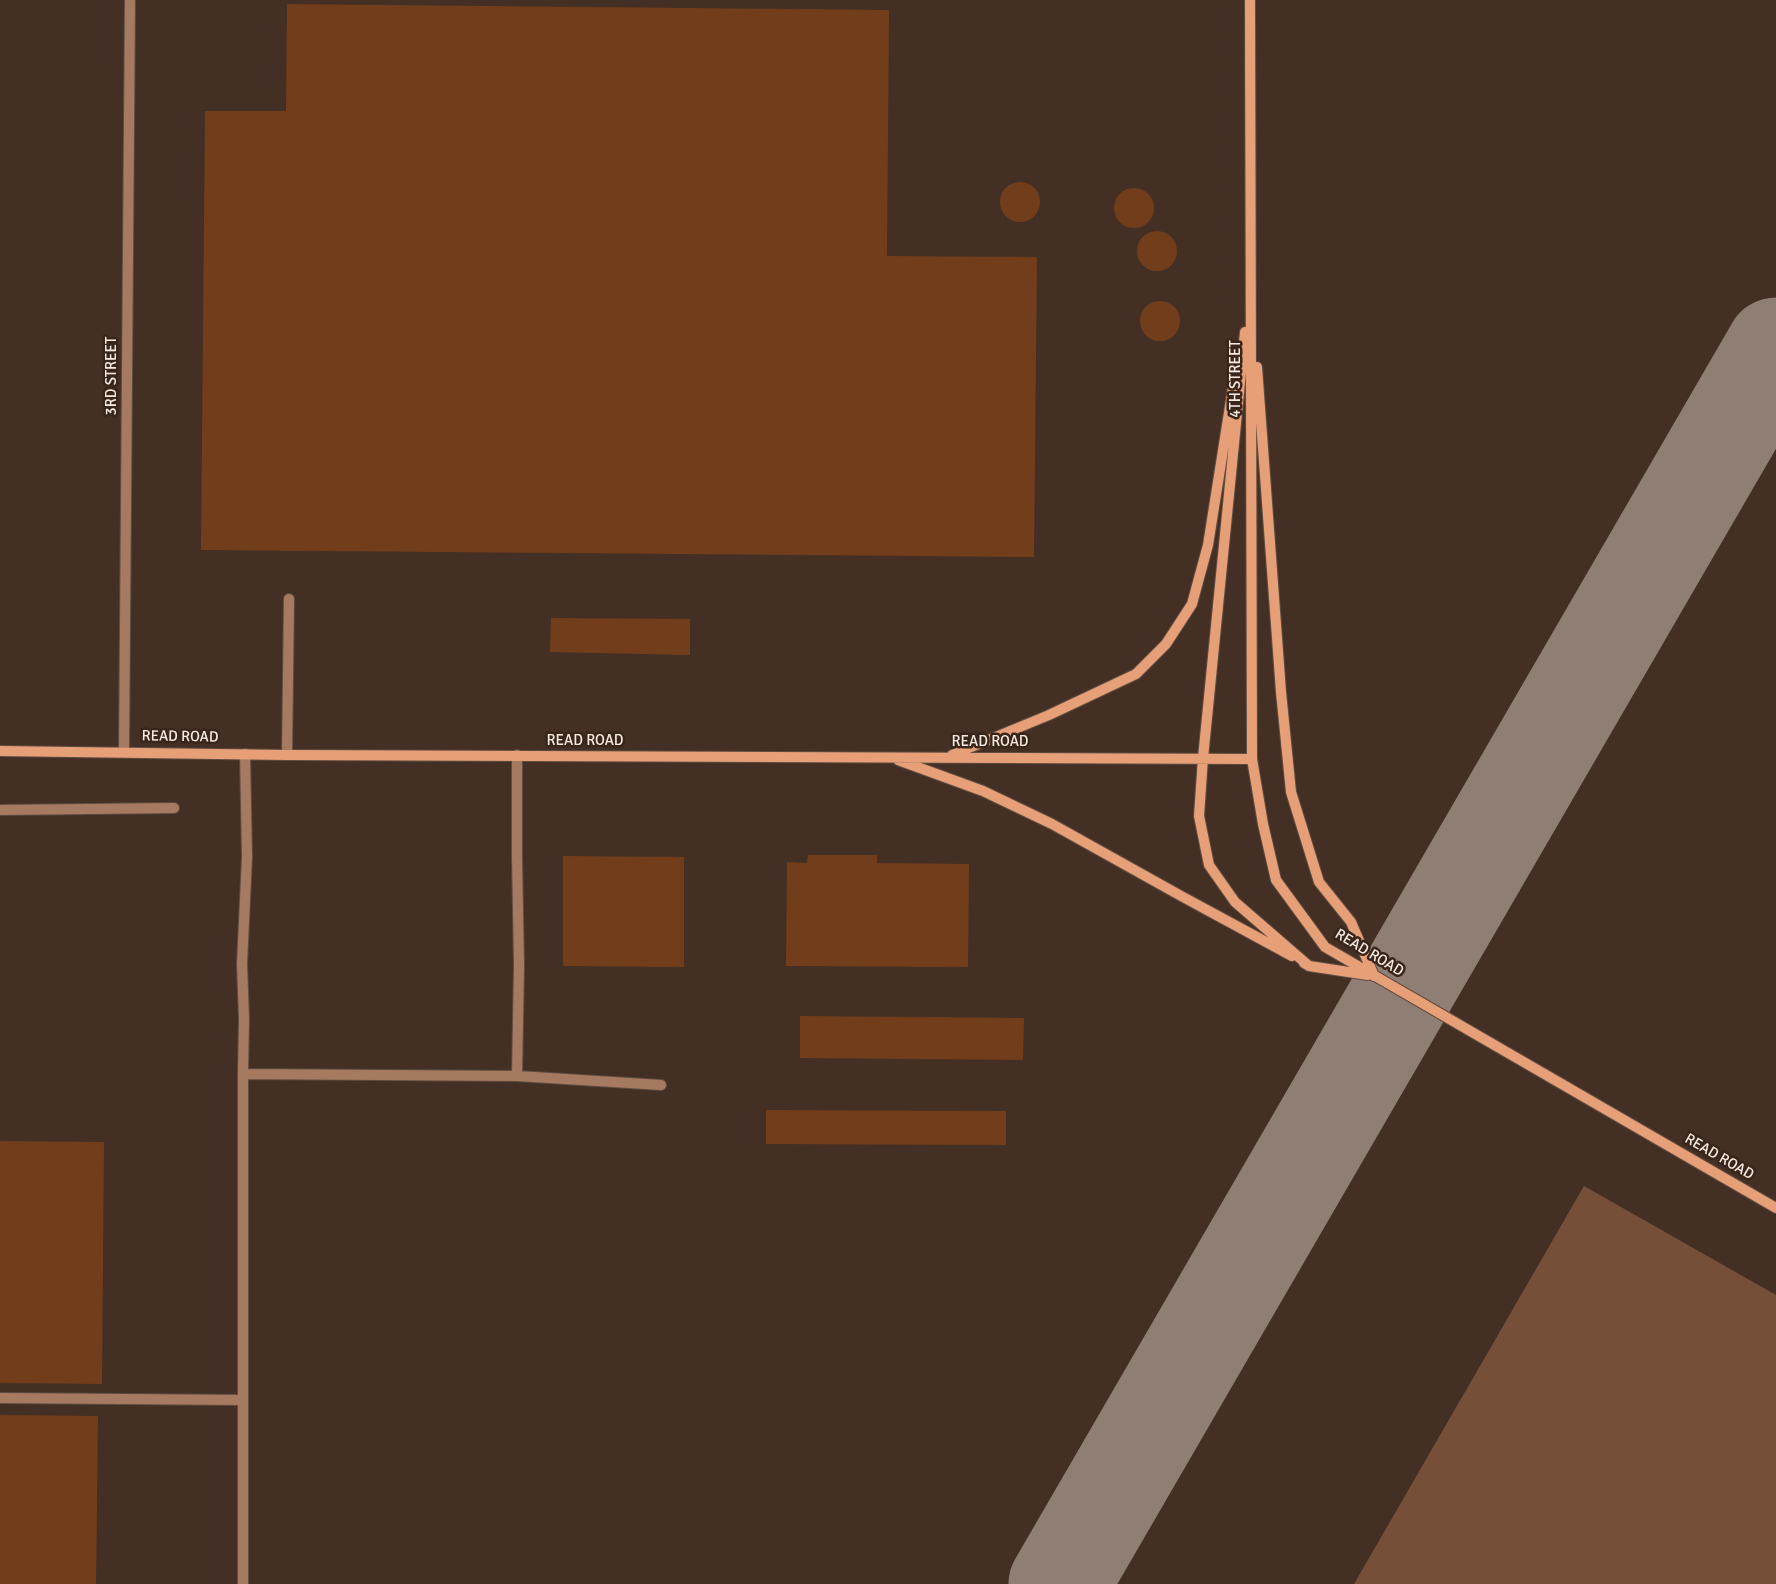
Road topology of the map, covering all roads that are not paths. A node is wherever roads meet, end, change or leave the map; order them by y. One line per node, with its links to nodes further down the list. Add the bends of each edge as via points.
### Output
1 (130, 0): 6 (street, 3RD STREET)
2 (1250, 0): 3 (main road, 4TH STREET)
3 (1250, 276): 11 (main road, via 1208,545 1192,604 1166,644 1136,674 1049,715); 12 (main road); 13 (main road, 4TH STREET); 17 (main road, via 1280,692 1291,792 1320,882 1351,922)
4 (290, 599): 8 (street)
5 (0, 750): 6 (main road, READ ROAD)
6 (124, 751): 7 (main road, READ ROAD)
7 (245, 754): 8 (main road, READ ROAD); 18 (street, via 247,857 242,964)
8 (287, 754): 9 (main road, READ ROAD)
9 (517, 756): 10 (main road, READ ROAD); 19 (street)
10 (892, 757): 11 (main road, READ ROAD); 16 (main road, via 983,791 1052,824)
11 (946, 757): 12 (main road, READ ROAD)
12 (1203, 758): 13 (main road, READ ROAD); 16 (main road, via 1199,816 1209,865 1235,902)
13 (1252, 759): 17 (main road, READ ROAD, via 1276,880 1326,946)
14 (174, 808): 15 (street)
15 (0, 810)
16 (1309, 966): 17 (main road)
17 (1374, 976): 21 (main road, READ ROAD)
18 (243, 1074): 19 (street); 23 (street)
19 (517, 1076): 20 (street)
20 (661, 1085)
21 (1776, 1208)
22 (0, 1398): 23 (street)
23 (243, 1400): 24 (street)
24 (243, 1584)

